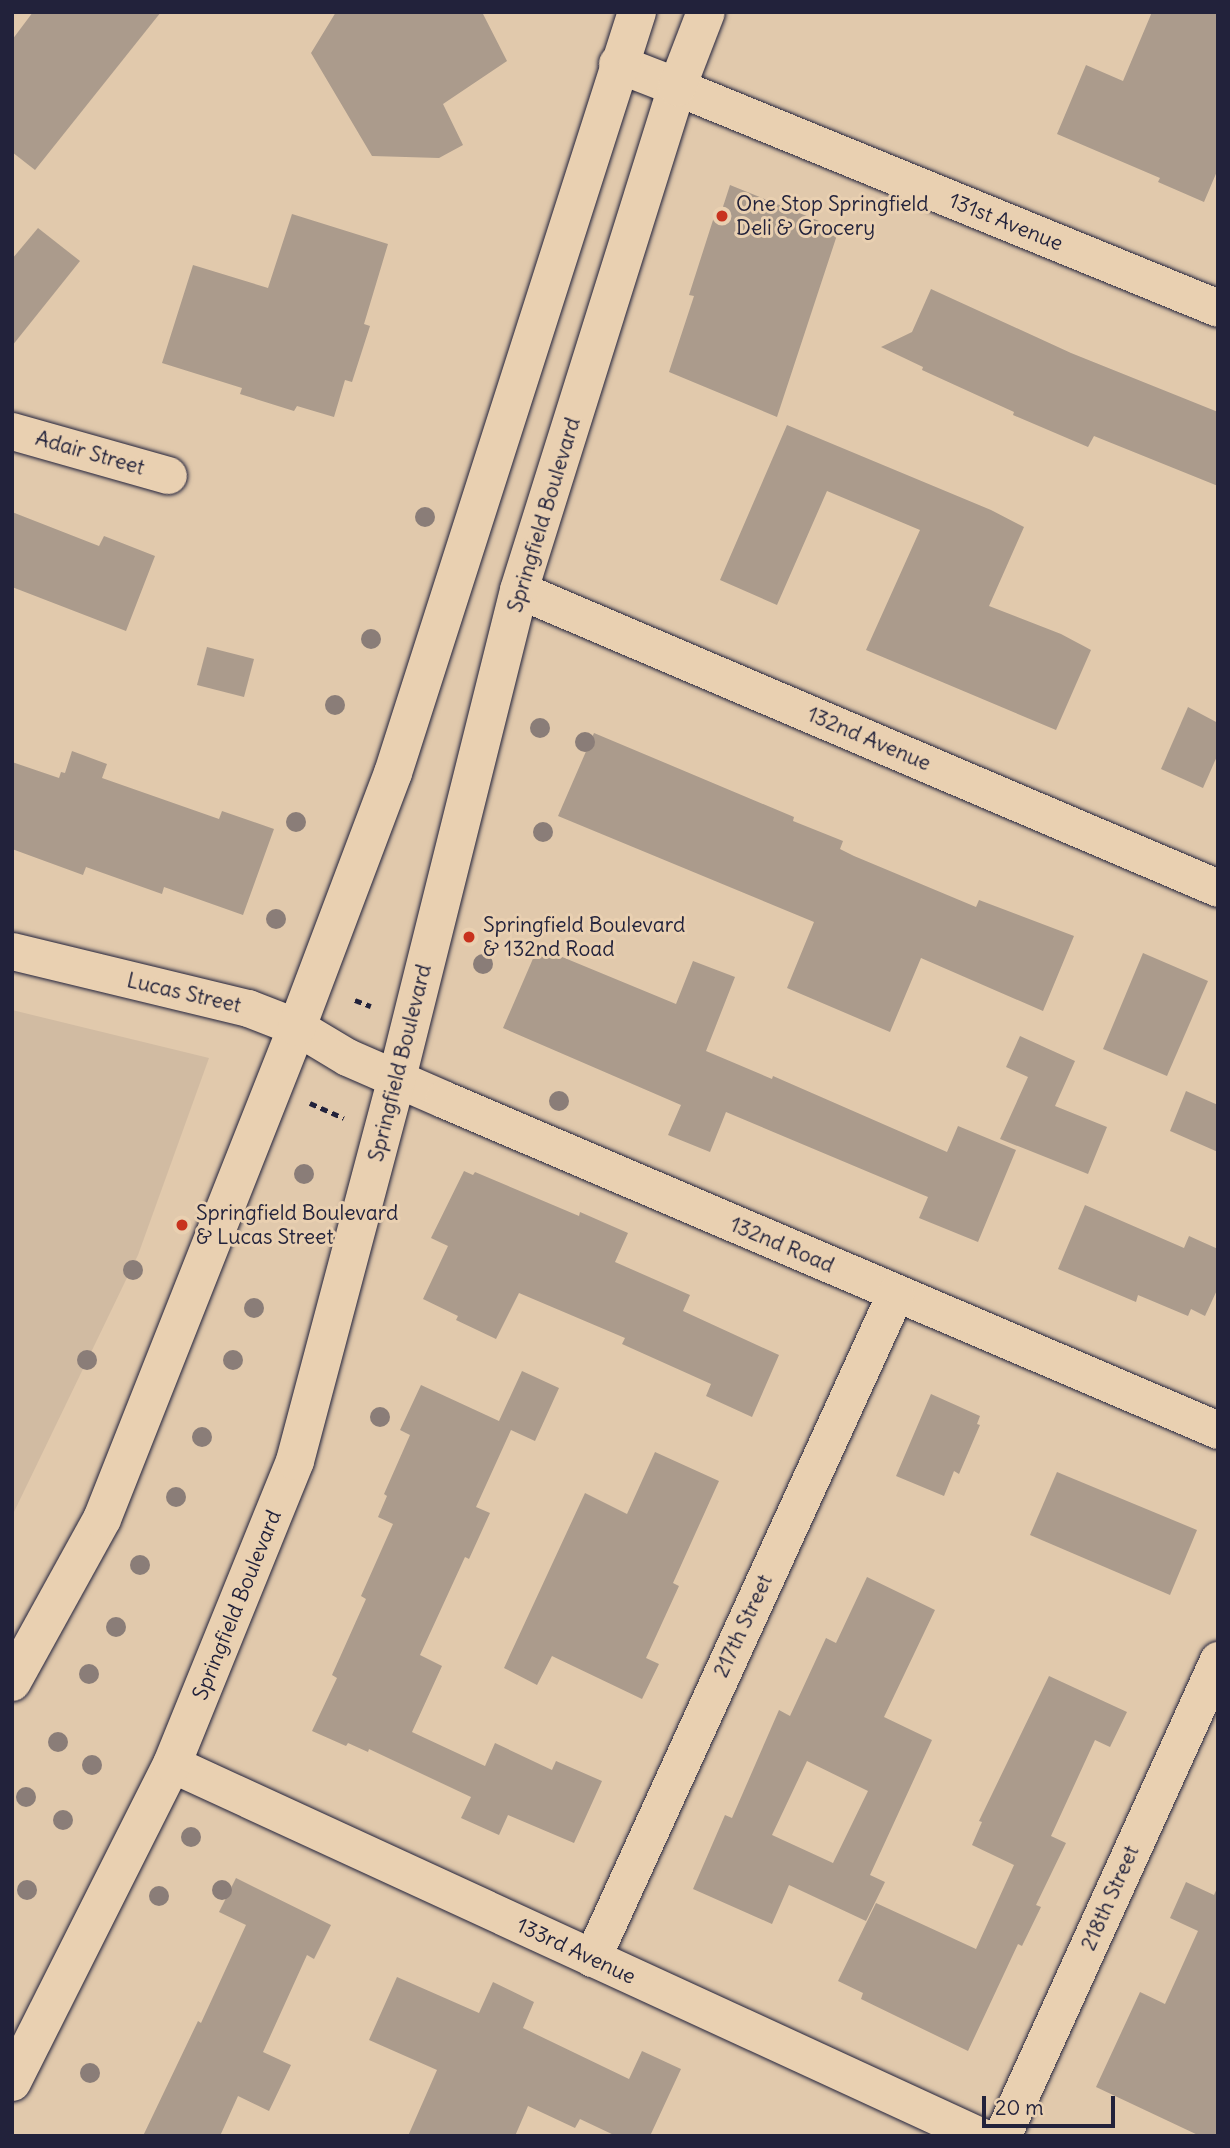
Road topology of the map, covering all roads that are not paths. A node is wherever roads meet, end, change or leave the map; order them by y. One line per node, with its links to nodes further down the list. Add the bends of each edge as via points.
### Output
1 (637, 12): 3 (main road)
2 (706, 12): 4 (main road, Springfield Boulevard)
3 (618, 64): 4 (main road); 11 (main road, via 393,773)
4 (677, 87): 5 (street, 131st Avenue); 8 (main road, Springfield Boulevard)
5 (1218, 309)
6 (12, 431): 7 (street, Adair Street)
7 (169, 475)
8 (519, 590): 9 (street, 132nd Avenue); 13 (main road, Springfield Boulevard)
9 (1218, 888)
10 (12, 951): 11 (street, Lucas Street, via 248,1008)
11 (297, 1027): 12 (street, Lucas Street); 17 (main road, via 102,1519)
12 (347, 1057): 13 (street, 132nd Road)
13 (397, 1078): 14 (street, 132nd Road); 18 (main road, Springfield Boulevard, via 295,1461)
14 (895, 1294): 15 (street, 132nd Road); 19 (street, 217th Street)
15 (1218, 1430)
16 (1218, 1660): 22 (street, 218th Street)
17 (12, 1682)
18 (172, 1764): 19 (street, 133rd Avenue); 20 (main road, Springfield Boulevard)
19 (592, 1958): 21 (street, 133rd Avenue)
20 (12, 2082)
21 (980, 2136)
22 (1002, 2136)

